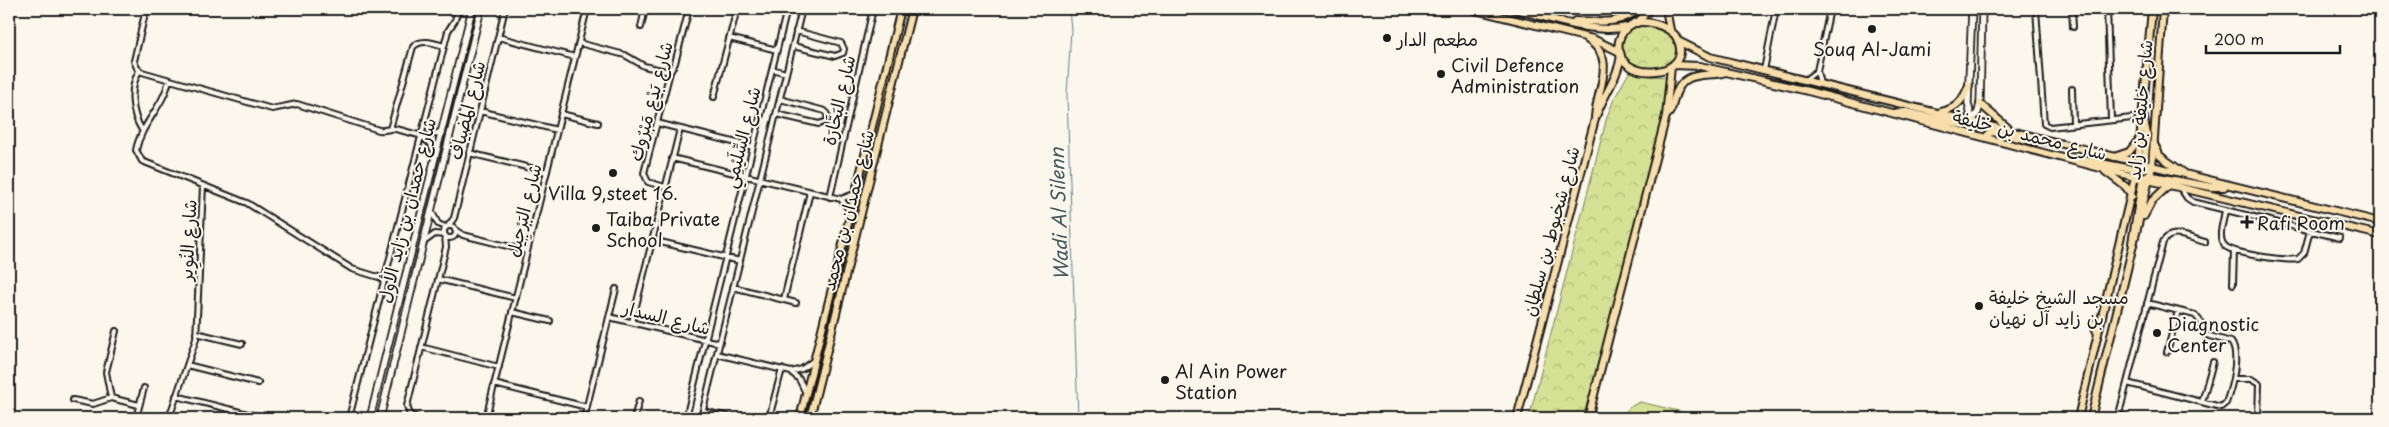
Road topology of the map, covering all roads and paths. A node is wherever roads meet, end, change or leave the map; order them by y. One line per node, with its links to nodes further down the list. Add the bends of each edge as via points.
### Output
1 (146, 9): 49 (street, via 135,58)
2 (458, 9): 41 (street)
3 (472, 9): 79 (main road, شارع حمدان بن زايد الأول)
4 (482, 9): 109 (main road, شارع حمدان بن زايد الأول)
5 (505, 9): 37 (street, شارع المضياف)
6 (587, 9): 40 (street, شارع البَرْجِيل)
7 (645, 9): 32 (street)
8 (689, 9): 51 (street, شارع بَدْع مَبْرُوك)
9 (737, 9): 38 (street)
10 (787, 9): 43 (street, شارع السِّلَيْمِي)
11 (802, 9): 35 (street, شارع السِّلَيْمِي)
12 (873, 9): 107 (street, شارع البَحَّارَة)
13 (901, 9): 105 (main road, شارع حمدان بن محمد)
14 (912, 9): 193 (main road, شارع حمدان بن محمد)
15 (1471, 9): 36 (main road)
16 (1514, 9): 29 (main road)
17 (1638, 9): 29 (main road, via 1616,21)
18 (1650, 9): 30 (main road)
19 (1666, 9): 34 (main road)
20 (1778, 9): 48 (street)
21 (1830, 9): 50 (street)
22 (1972, 9): 57 (main road)
23 (1982, 9): 61 (main road)
24 (2036, 9): 75 (street, via 2042,121 2046,126)
25 (2072, 9): 33 (street)
26 (2107, 9): 71 (street)
27 (2152, 9): 67 (main road, شارع خليفة بن زايد)
28 (2163, 9): 86 (main road, شارع خليفة بن زايد)
29 (1566, 22): 31 (main road, via 1598,29)
30 (1637, 23): 31 (main road); 34 (main road, via 1654,24)
31 (1628, 26): 44 (main road, via 1621,36)
32 (641, 27)
33 (2073, 27)
34 (1670, 30): 39 (main road)
35 (796, 31): 42 (street, شارع السِّلَيْمِي); 42 (street, via 841,43 843,53 835,56)
36 (1578, 35): 44 (main road, via 1604,43); 70 (main road, via 1596,46 1604,61 1605,74 1596,102)
37 (498, 37): 45 (street); 62 (street, شارع المضياف)
38 (729, 38): 43 (street); 59 (street)
39 (1678, 41): 46 (main road, via 1679,52); 48 (main road, شارع محمد بن خليفة, via 1705,55)
40 (579, 43): 45 (street, شارع البَرْجِيل); 51 (street, via 625,55 644,66)
41 (444, 46): 76 (street, via 424,41 413,47); 82 (street)
42 (793, 46): 53 (street, شارع السِّلَيْمِي)
43 (777, 50): 47 (street, شارع السِّلَيْمِي)
44 (1621, 54): 46 (main road, via 1631,66 1643,71 1660,71); 70 (main road, شارع شخبوط بن سلطان, via 1617,75 1601,101)
45 (576, 57): 64 (street, شارع البَرْجِيل)
46 (1672, 66): 52 (main road, شارع محمد بن خليفة, via 1693,64); 68 (main road)
47 (772, 69): 53 (street); 87 (street, شارع السِّلَيْمِي)
48 (1764, 70): 55 (main road, شارع محمد بن خليفة)
49 (139, 71): 54 (street); 78 (street, via 134,80 133,96 134,110)
50 (1817, 71): 55 (street); 56 (street)
51 (670, 72): 74 (street, شارع بَدْع مَبْرُوك)
52 (1727, 72): 66 (main road, شارع محمد بن خليفة); 68 (main road, via 1688,78 1678,90 1672,109)
53 (786, 73): 60 (street, شارع السِّلَيْمِي)
54 (169, 80): 76 (street, via 272,109 297,104 379,130); 78 (street, شارع النُوِير, via 149,123)
55 (1805, 80): 56 (main road, شارع محمد بن خليفة)
56 (1820, 84): 63 (main road, شارع محمد بن خليفة)
57 (1969, 86): 63 (main road, via 1960,104); 72 (main road)
58 (2072, 89): 75 (street)
59 (714, 97)
60 (780, 99): 65 (street, شارع السِّلَيْمِي); 65 (street, via 825,111 827,121 819,124)
61 (1980, 104): 72 (main road); 81 (main road)
62 (480, 111): 80 (street); 88 (street, شارع المضياف)
63 (1939, 113): 72 (main road, شارع محمد بن خليفة)
64 (561, 114): 73 (street); 80 (street, شارع البَرْجِيل)
65 (776, 114): 98 (street, شارع السِّلَيْمِي)
66 (1891, 114): 72 (main road, via 1901,111 1963,125); 84 (main road, شارع محمد بن خليفة)
67 (2143, 115): 83 (main road, شارع خليفة بن زايد); 95 (main road, via 2147,134)
68 (1666, 116): 195 (main road)
69 (2132, 118): 71 (street)
70 (1595, 119): 194 (main road, شارع شخبوط بن سلطان)
71 (2111, 119): 75 (street)
72 (1972, 121): 81 (main road, شارع محمد بن خليفة); 84 (main road)
73 (598, 123)
74 (657, 123): 77 (street); 102 (street, شارع بَدْع مَبْرُوك, via 644,176 650,184)
75 (2073, 123)
76 (390, 129): 82 (street)
77 (680, 129): 87 (street); 90 (street)
78 (142, 130): 100 (street, شارع النُوِير, via 136,150 142,161)
79 (442, 130): 82 (street); 89 (main road, شارع حمدان بن زايد الأول)
80 (557, 130): 94 (street, شارع البَرْجِيل)
81 (2013, 131): 85 (main road, شارع محمد بن خليفة)
82 (422, 137): 89 (street); 134 (street)
83 (2141, 137): 92 (main road, via 2128,152); 95 (main road, شارع خليفة بن زايد)
84 (1984, 138): 85 (main road, via 1993,132 2032,141); 91 (main road, شارع محمد بن خليفة)
85 (2048, 140): 92 (main road, شارع محمد بن خليفة)
86 (2154, 144): 95 (main road, شارع خليفة بن زايد); 97 (main road, via 2163,159)
87 (753, 147): 96 (street, شارع السِّلَيْمِي)
88 (469, 153): 94 (street); 112 (street, شارع المضياف)
89 (436, 154): 182 (main road, شارع حمدان بن زايد الأول)
90 (672, 158): 96 (street); 102 (street)
91 (2064, 158): 93 (main road, شارع محمد بن خليفة); 95 (main road, via 2084,158)
92 (2112, 158): 95 (main road, شارع محمد بن خليفة)
93 (2099, 168): 95 (main road, شارع محمد بن خليفة); 106 (main road, via 2126,187)
94 (547, 172): 130 (street, شارع البَرْجِيل)
95 (2144, 172): 97 (main road, شارع محمد بن خليفة); 99 (main road, شارع محمد بن خليفة); 101 (main road, via 2211,188); 106 (main road, شارع خليفة بن زايد); 116 (main road, شارع خليفة بن زايد); 129 (main road, via 2132,234)
96 (746, 176): 98 (street); 132 (street, شارع السِّلَيْمِي)
97 (2189, 176): 101 (main road, شارع محمد بن خليفة)
98 (760, 180): 104 (street); 133 (street, شارع السِّلَيْمِي)
99 (2169, 185): 103 (main road, شارع محمد بن خليفة); 116 (main road, via 2152,201)
100 (203, 186): 134 (street, via 247,203 352,269); 150 (street, شارع النُوِير)
101 (2228, 186): 113 (main road, شارع محمد بن خليفة)
102 (665, 188): 125 (street)
103 (2180, 188): 110 (street, via 2191,202); 114 (main road, شارع محمد بن خليفة)
104 (810, 192): 107 (street); 140 (street)
105 (856, 193): 108 (street); 111 (main road, شارع حمدان بن محمد)
106 (2132, 196): 151 (main road, شارع خليفة بن زايد)
107 (830, 197): 108 (street)
108 (841, 199): 111 (street)
109 (432, 210): 115 (street, via 438,224); 126 (main road, شارع حمدان بن زايد الأول)
110 (2225, 210): 118 (street); 131 (street, via 2222,241)
111 (851, 212): 158 (main road, شارع حمدان بن محمد)
112 (454, 218): 115 (street, شارع المضياف); 117 (street, شارع المضياف)
113 (2380, 222)
114 (2333, 224): 121 (street); 122 (main road, شارع محمد بن خليفة)
115 (447, 227): 117 (street); 119 (street)
116 (2138, 227): 129 (main road, شارع خليفة بن زايد)
117 (455, 230): 120 (street); 123 (street)
118 (2310, 230): 121 (street); 131 (street, via 2300,258 2286,260)
119 (445, 235): 123 (street); 126 (street, via 435,234); 128 (street)
120 (463, 235): 123 (street); 130 (street)
121 (2330, 235): 124 (street)
122 (2380, 236)
123 (453, 237): 128 (street)
124 (2340, 238)
125 (652, 240): 132 (street); 147 (street)
126 (424, 242): 183 (main road, شارع حمدان بن زايد الأول)
127 (2205, 242): 142 (street, via 2176,234 2165,238)
128 (446, 247): 135 (street)
129 (2133, 248): 197 (main road, شارع خليفة بن زايد)
130 (528, 251): 139 (street, شارع البَرْجِيل)
131 (2234, 251): 136 (street)
132 (726, 258): 133 (street); 152 (street, شارع السِّلَيْمِي)
133 (740, 262): 137 (street, شارع السِّلَيْمِي)
134 (385, 279): 181 (street)
135 (438, 279): 139 (street); 155 (street)
136 (2233, 284)
137 (733, 287): 140 (street); 154 (street, شارع السِّلَيْمِي)
138 (616, 289): 145 (street, شارع السدار)
139 (516, 298): 144 (street, شارع البَرْجِيل)
140 (784, 300): 141 (street)
141 (796, 303)
142 (2147, 303): 143 (street); 166 (street)
143 (2178, 311): 156 (street); 164 (street, via 2196,316 2205,335 2232,343)
144 (512, 312): 146 (street); 161 (street, شارع البَرْجِيل)
145 (609, 317): 147 (street, شارع السدار); 176 (street, شارع السدار)
146 (550, 322)
147 (632, 322): 152 (street, شارع السدار)
148 (2093, 323): 151 (main road)
149 (116, 331): 171 (street, via 106,372)
150 (196, 333): 153 (street); 160 (street, شارع النُوِير)
151 (2098, 334): 196 (main road, شارع خليفة بن زايد)
152 (705, 340): 154 (street, شارع السدار); 188 (street, شارع السِّلَيْمِي)
153 (242, 344)
154 (719, 344): 157 (street, شارع السِّلَيْمِي)
155 (421, 347): 161 (street); 184 (street, via 407,406 410,415)
156 (2167, 352)
157 (717, 354): 162 (street); 177 (street, شارع السِّلَيْمِي)
158 (814, 359): 163 (street, via 802,369); 169 (main road, شارع حمدان بن محمد)
159 (2212, 362): 174 (street)
160 (187, 365): 165 (street); 170 (street, شارع النُوِير)
161 (499, 367): 167 (street, شارع البَرْجِيل)
162 (782, 370): 163 (street); 191 (street)
163 (791, 372): 169 (street, via 802,383)
164 (2234, 378): 174 (street, via 2224,406); 199 (street, via 2250,378 2259,384)
165 (258, 383)
166 (2127, 383): 174 (street); 198 (street)
167 (494, 384): 176 (street); 185 (street, شارع البَرْجِيل)
168 (144, 388): 175 (street)
169 (806, 394): 192 (main road, شارع حمدان بن محمد)
170 (176, 396): 179 (street, شارع النُوِير); 180 (street)
171 (112, 398): 172 (street, via 93,404); 175 (street)
172 (73, 400)
173 (639, 401): 187 (street)
174 (2202, 402)
175 (140, 405): 178 (street)
176 (586, 407): 186 (street, شارع السدار)
177 (703, 411): 189 (street, شارع السِّلَيْمِي); 190 (street)
178 (136, 418)
179 (169, 418)
180 (265, 418)
181 (349, 418)
182 (370, 418)
183 (380, 418)
184 (418, 418)
185 (486, 418)
186 (584, 418)
187 (634, 418)
188 (686, 418)
189 (701, 418)
190 (732, 418)
191 (769, 418)
192 (800, 418)
193 (810, 418)
194 (1517, 418)
195 (1588, 418)
196 (2078, 418)
197 (2091, 418)
198 (2118, 418)
199 (2258, 418)

